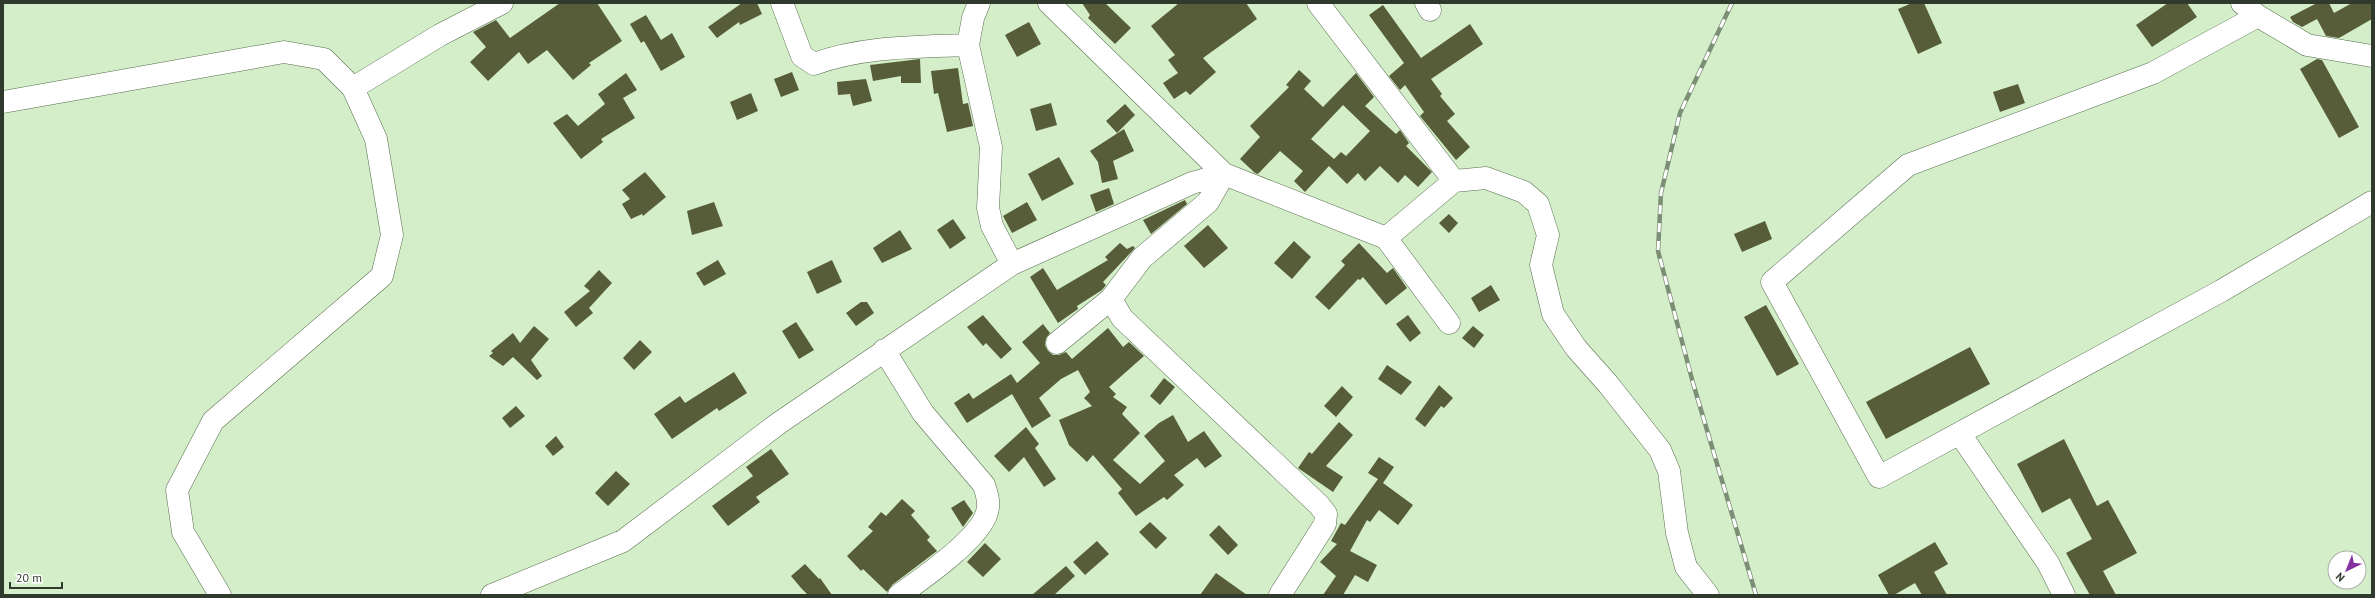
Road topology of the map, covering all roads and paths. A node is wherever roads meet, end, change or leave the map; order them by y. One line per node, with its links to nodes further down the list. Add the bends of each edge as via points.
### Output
1 (502, 3): 9 (street, via 440,35)
2 (782, 3): 7 (street, via 802,56 814,64 832,57 890,49)
3 (979, 3): 7 (street, via 973,18)
4 (1049, 3): 11 (street)
5 (1318, 3): 12 (street)
6 (2250, 10): 8 (street, via 2307,46); 20 (street, via 2153,73 1908,165 1772,282 1879,477)
7 (968, 45): 15 (street, via 991,147 988,208 992,226)
8 (2372, 56)
9 (353, 88): 10 (street, via 324,59 284,52); 21 (street, via 376,139 392,235 384,269 382,276 213,421 176,490 183,532)
10 (3, 102)
11 (1224, 174): 14 (street); 15 (street, via 1192,183); 16 (street, via 1208,202 1142,258)
12 (1454, 181): 14 (street); 25 (street, via 1486,178 1524,192 1538,204 1548,235 1541,265 1553,314 1576,348 1660,450 1669,471 1677,533 1686,567)
13 (2372, 202): 20 (street, via 2221,291)
14 (1386, 238): 17 (street)
15 (1012, 264): 19 (street)
16 (1111, 299): 18 (street); 24 (street, via 1122,318 1326,514 1325,524)
17 (1449, 323)
18 (1056, 343)
19 (884, 350): 22 (street, via 779,423 624,541); 23 (street, via 923,413 984,485 988,499 987,512 979,529 935,569)
20 (1960, 434): 26 (street, via 2048,563)
21 (220, 595)
22 (492, 595)
23 (899, 595)
24 (1280, 595)
25 (1708, 595)
26 (2064, 595)

